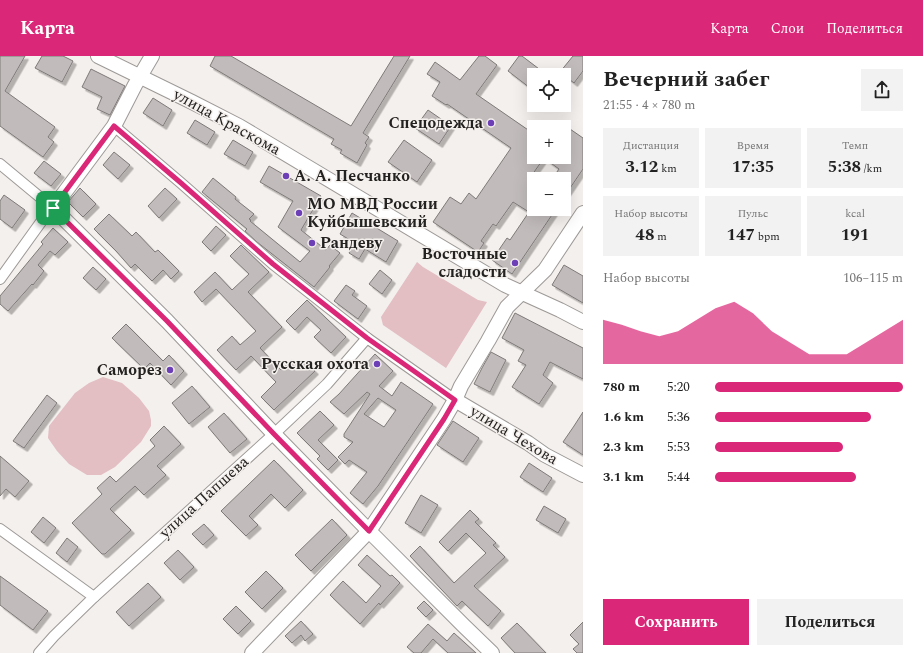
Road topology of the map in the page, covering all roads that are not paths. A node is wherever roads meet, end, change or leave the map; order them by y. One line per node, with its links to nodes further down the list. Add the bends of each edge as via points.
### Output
1 (98, 56): 3 (street, улица Краскома)
2 (152, 56): 3 (street)
3 (140, 77): 4 (street); 9 (street, улица Краскома, via 239,126 477,269)
4 (114, 126): 6 (street); 11 (street, улица Чехова, via 273,264)
5 (0, 164): 6 (street)
6 (53, 208): 8 (street); 13 (street, via 167,321)
7 (583, 213): 9 (street, via 545,270)
8 (0, 279)
9 (522, 292): 10 (street, улица Краскома); 12 (street, via 507,307)
10 (583, 322)
11 (367, 338): 12 (street, улица Чехова); 13 (street, улица Папшева, via 327,384)
12 (455, 400): 14 (street, улица Чехова); 16 (street)
13 (274, 434): 16 (street); 17 (street, улица Папшева)
14 (583, 475)
15 (0, 529): 17 (street)
16 (369, 531): 19 (street); 20 (street)
17 (94, 597): 18 (street, улица Папшева)
18 (39, 653)
19 (252, 653)
20 (492, 653)

